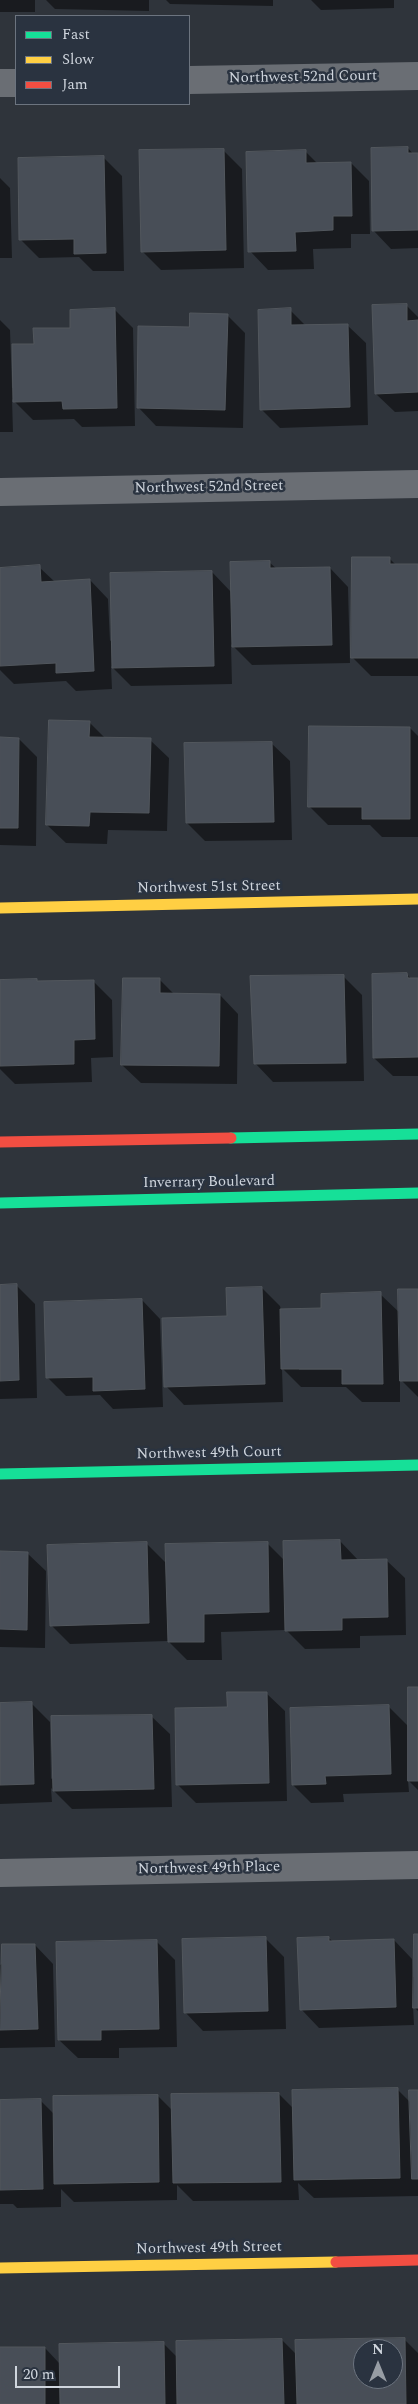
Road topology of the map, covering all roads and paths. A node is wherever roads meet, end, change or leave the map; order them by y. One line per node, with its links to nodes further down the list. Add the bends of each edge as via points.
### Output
1 (418, 76): 2 (street, Northwest 52nd Court)
2 (190, 80)
3 (0, 83): 4 (street)
4 (15, 83)
5 (418, 484): 6 (street, Northwest 52nd Street)
6 (0, 492)
7 (418, 899): 8 (street, Northwest 51st Street)
8 (0, 908)
9 (418, 1134): 10 (street)
10 (0, 1142)
11 (418, 1194): 12 (street, Inverrary Boulevard)
12 (0, 1203)
13 (418, 1465): 14 (street, Northwest 49th Court)
14 (0, 1474)
15 (418, 1865): 16 (street, Northwest 49th Place)
16 (0, 1873)
17 (418, 2260): 18 (street, Northwest 49th Street)
18 (0, 2268)

